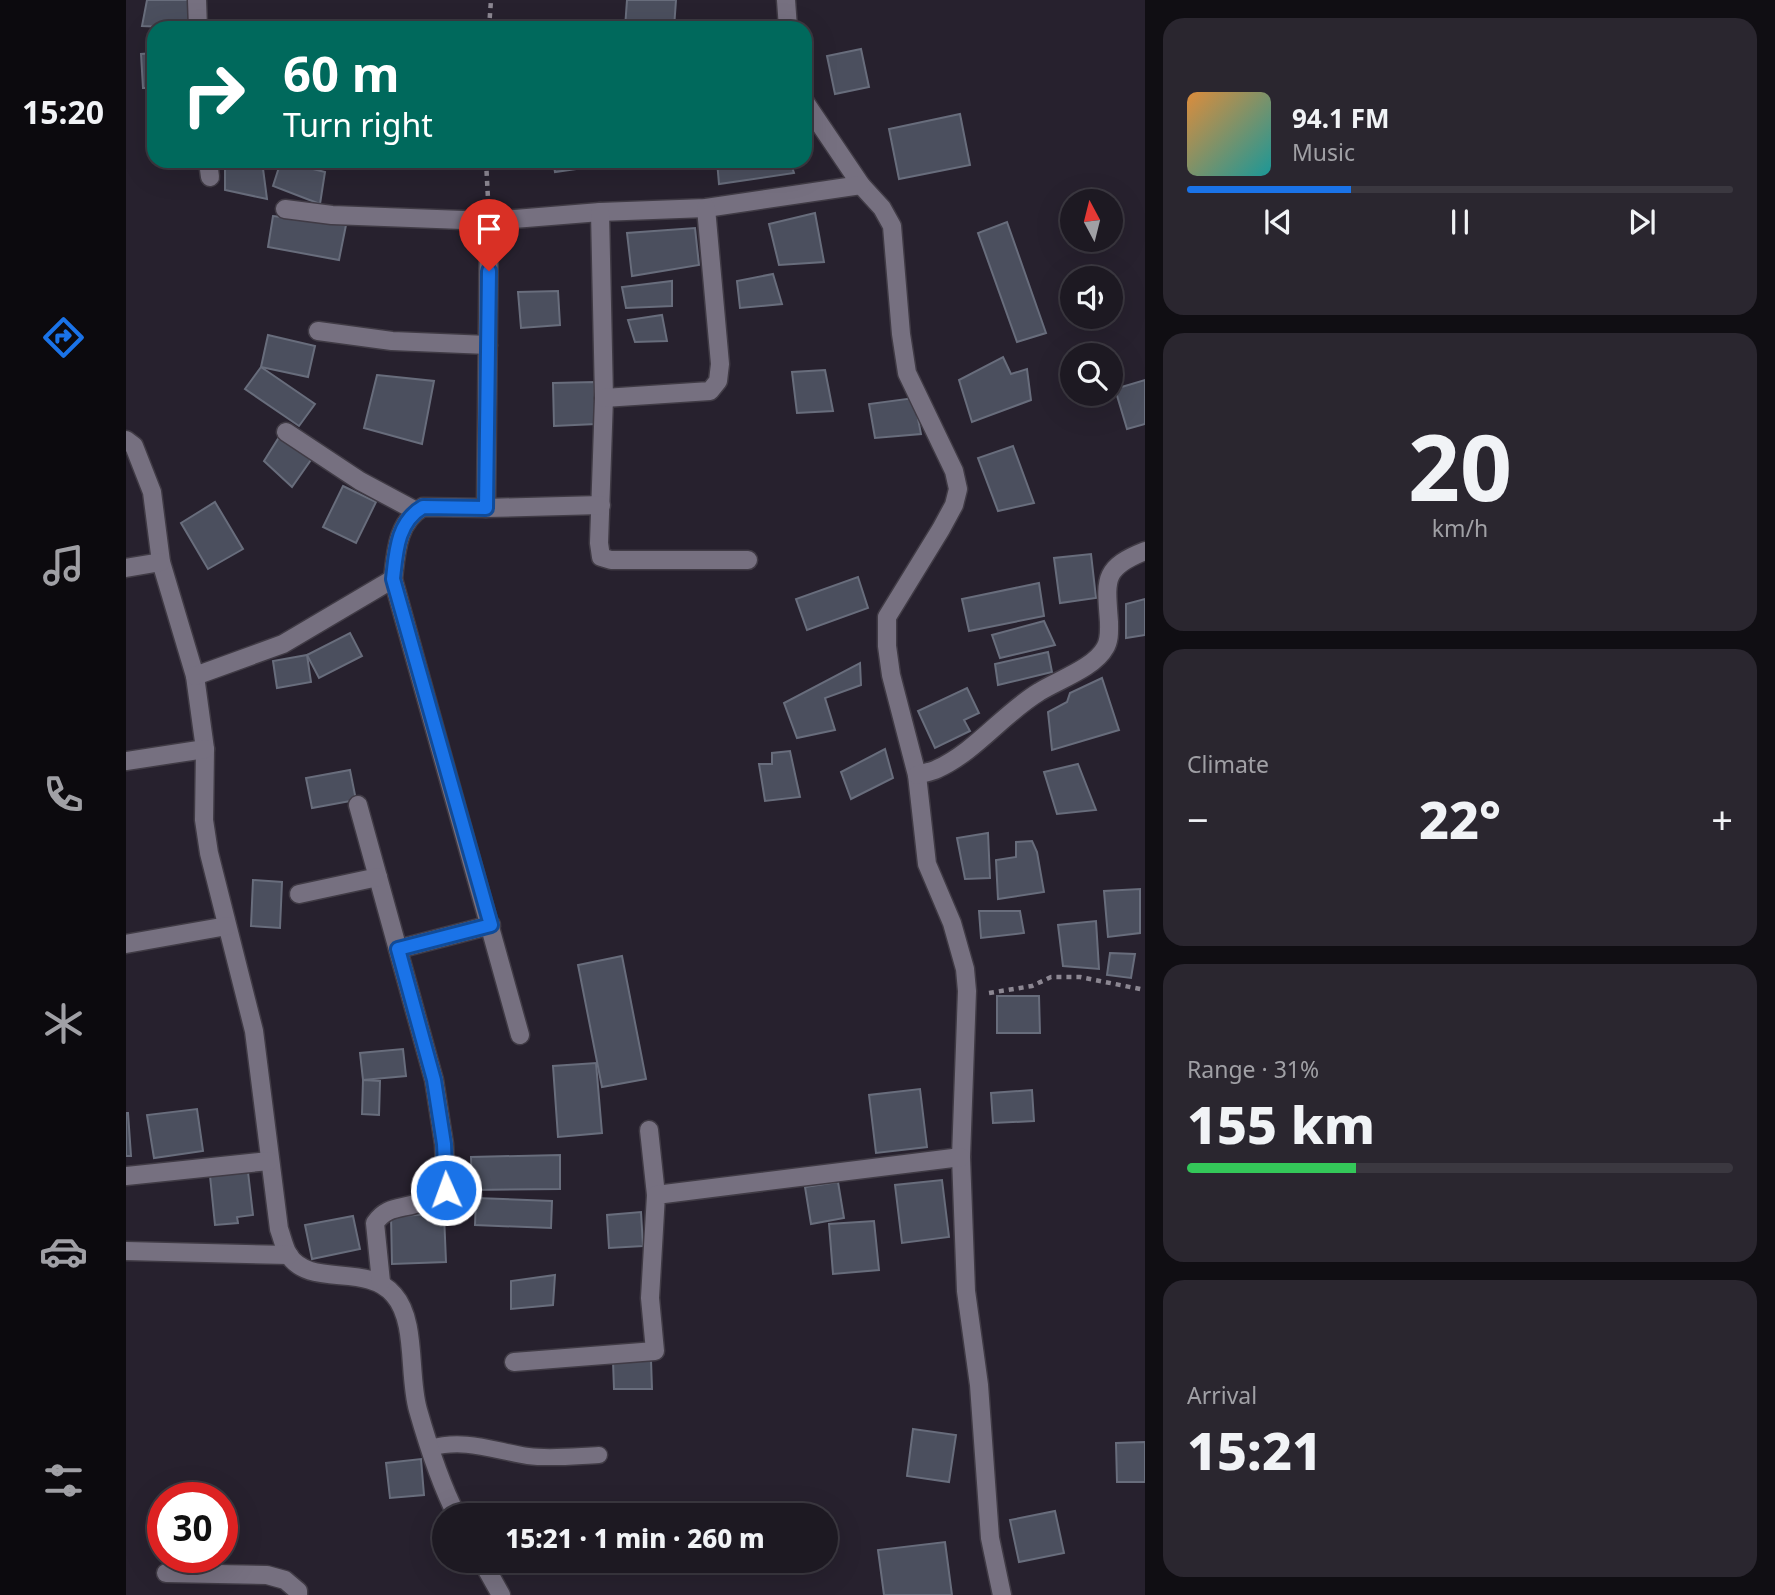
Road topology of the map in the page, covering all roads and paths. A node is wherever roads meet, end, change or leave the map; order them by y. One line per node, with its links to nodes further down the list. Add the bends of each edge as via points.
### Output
1 (197, 0): 4 (street)
2 (491, 0): 5 (path)
3 (786, 0): 6 (street)
4 (198, 21)
5 (490, 21)
6 (788, 21)
7 (812, 112): 9 (street)
8 (485, 168): 13 (path)
9 (862, 185): 10 (street); 30 (street, via 892,226 908,373 958,489 941,529 887,617 891,675)
10 (706, 208): 12 (street); 16 (street, via 718,382 710,391)
11 (285, 209): 13 (street)
12 (600, 212): 13 (street); 16 (street)
13 (489, 221): 15 (street)
14 (318, 331): 15 (street, via 391,341)
15 (488, 345): 20 (street)
16 (604, 398): 19 (street)
17 (286, 432): 21 (street)
18 (126, 440): 24 (street, via 134,446 152,492)
19 (601, 505): 20 (street); 23 (street, via 601,556 611,560)
20 (486, 508): 21 (street, via 423,507)
21 (416, 511): 26 (street, via 397,543)
22 (1145, 551): 30 (street, via 1129,557 1110,574 1106,588 1110,635 1096,657 1037,693 937,769)
23 (748, 561)
24 (161, 562): 25 (street); 27 (street)
25 (126, 568)
26 (393, 579): 27 (street, via 283,644); 34 (street)
27 (195, 676): 28 (street)
28 (205, 749): 29 (street); 35 (street, via 204,820)
29 (126, 761)
30 (916, 775): 39 (street, via 927,864 952,923)
31 (358, 805): 32 (street)
32 (378, 877): 33 (street); 37 (street)
33 (299, 894)
34 (491, 925): 37 (street); 40 (street)
35 (227, 926): 36 (street); 43 (street, via 254,1031)
36 (126, 944)
37 (398, 949): 48 (street, via 434,1080 446,1190 391,1209 375,1223)
38 (1145, 990): 39 (path, via 1051,977 993,994)
39 (967, 991): 42 (street)
40 (520, 1035)
41 (649, 1130): 45 (street)
42 (961, 1157): 45 (street); 57 (street, via 965,1291 979,1385 990,1538)
43 (269, 1161): 44 (street); 47 (street, via 279,1229)
44 (126, 1176)
45 (656, 1195): 49 (street, via 650,1298 655,1351)
46 (126, 1251): 47 (street)
47 (289, 1255): 48 (street, via 302,1268 322,1274)
48 (381, 1282): 50 (street, via 404,1310 417,1408)
49 (514, 1362)
50 (431, 1448): 51 (lane, via 461,1443 530,1456); 52 (street)
51 (600, 1455)
52 (451, 1503)
53 (166, 1573): 55 (street, via 267,1575 285,1580)
54 (489, 1573): 56 (street)
55 (298, 1595)
56 (501, 1595)
57 (1002, 1595)

